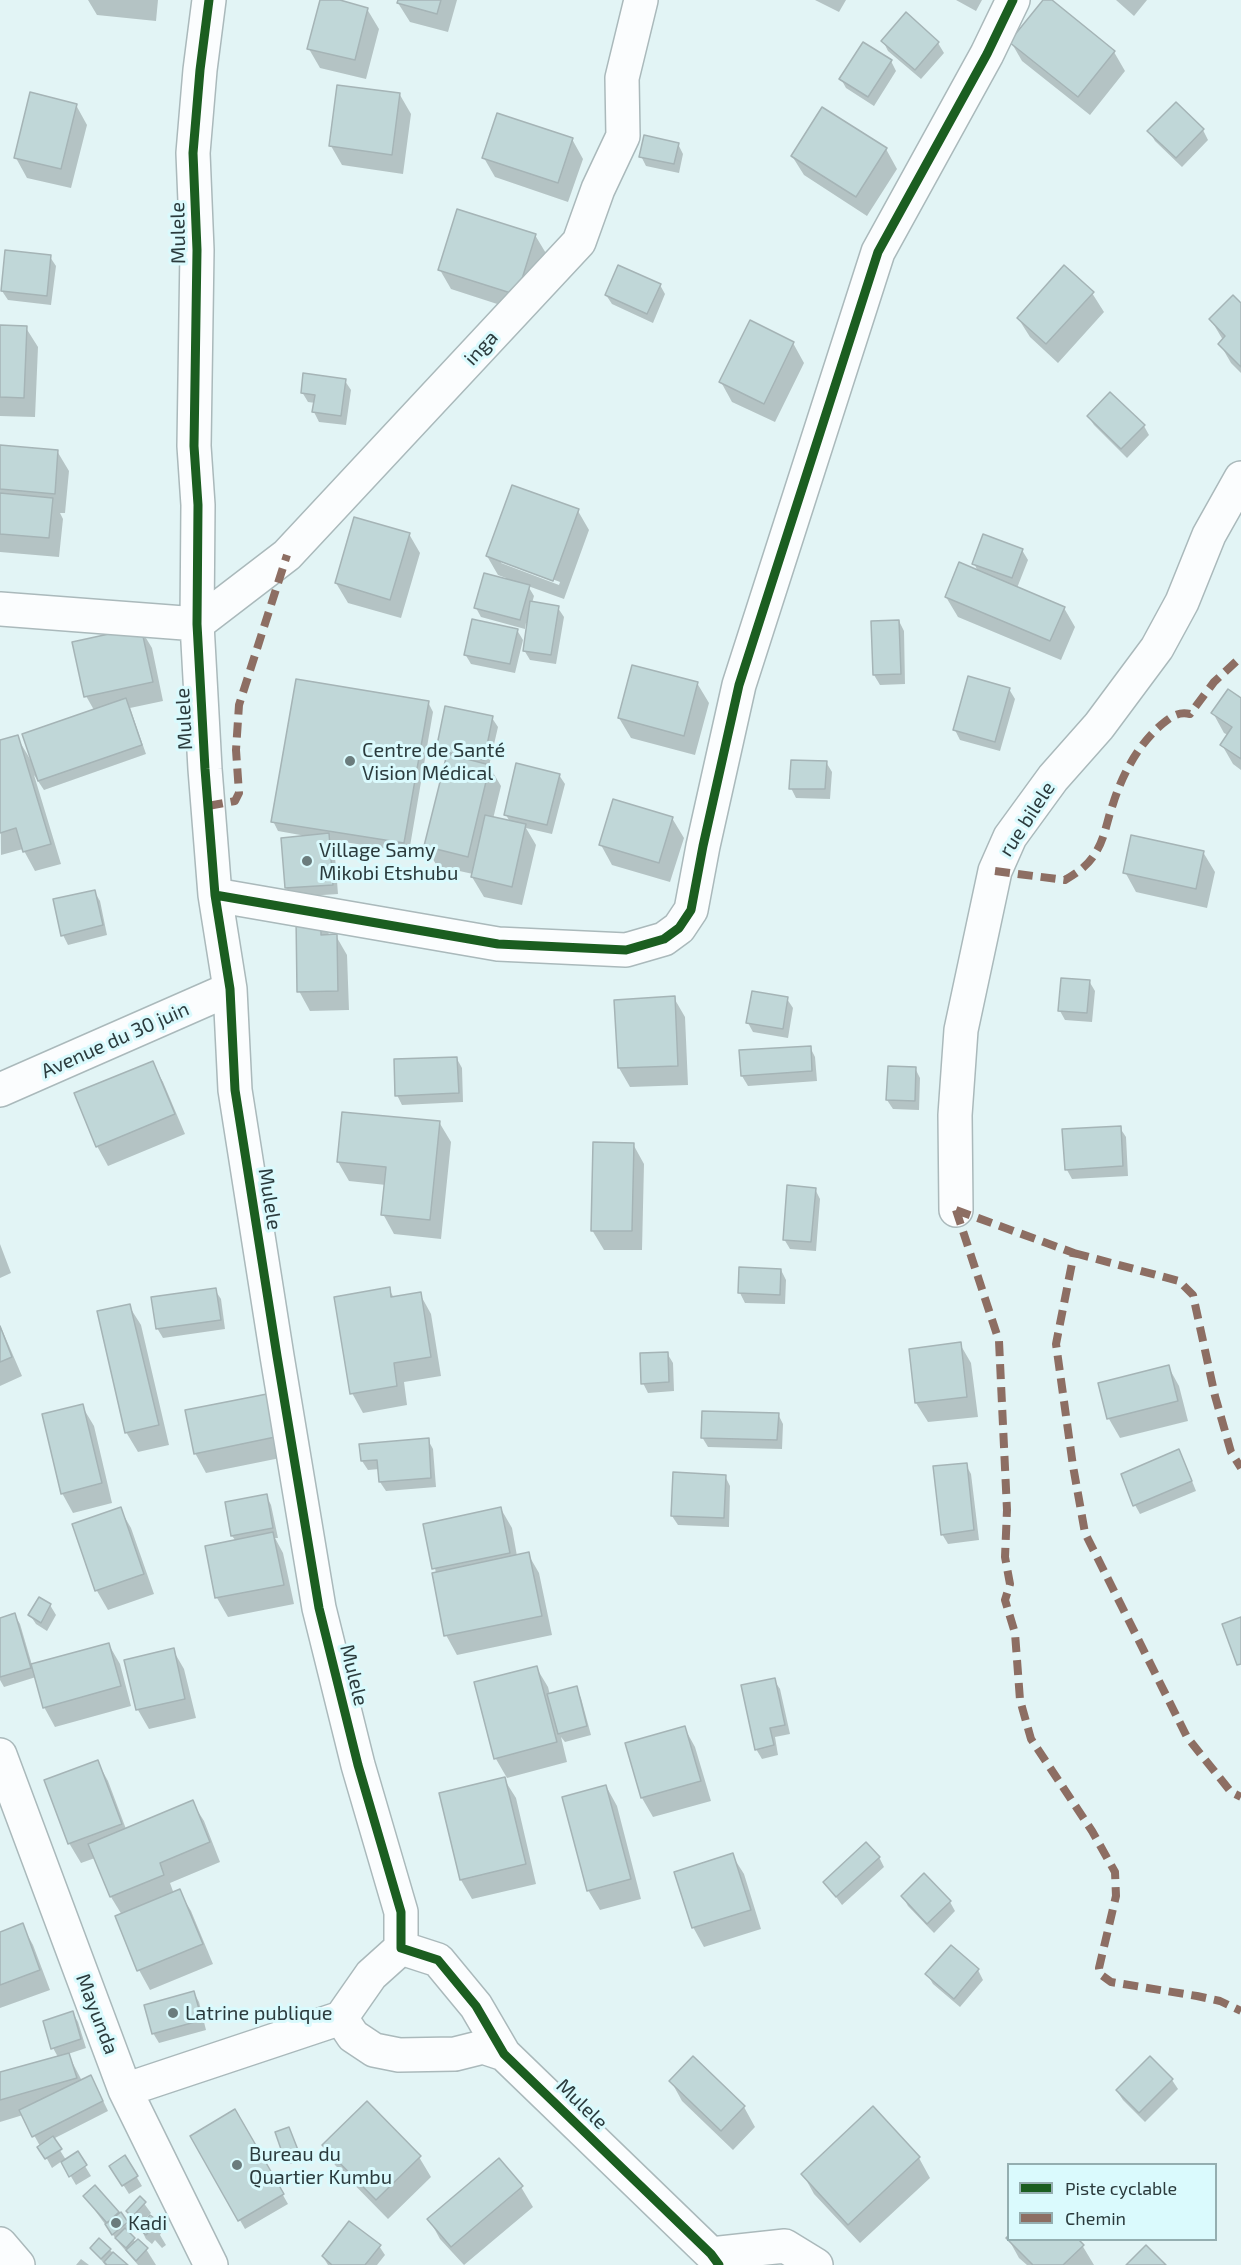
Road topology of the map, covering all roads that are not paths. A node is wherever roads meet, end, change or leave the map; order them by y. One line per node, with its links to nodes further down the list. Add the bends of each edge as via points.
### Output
1 (209, 0): 6 (street, Mulele, via 193,153 197,250 194,446 198,505)
2 (641, 0): 6 (street, inga, via 622,78 623,136 579,242 287,555)
3 (1013, 0): 7 (street, via 878,252 739,685 691,910 679,928 664,939 626,950 498,944)
4 (1241, 478): 10 (street, rue bilele, via 1209,535 1182,602 1157,648 1010,837 995,871 961,1030 955,1115)
5 (0, 609): 6 (street)
6 (197, 624): 7 (street, Mulele)
7 (215, 895): 8 (street, Mulele)
8 (230, 989): 9 (street, Avenue du 30 juin); 12 (street, Mulele, via 235,1090 319,1608 358,1765 401,1912)
9 (0, 1090)
10 (956, 1210)
11 (0, 1755): 15 (street, Mayunda)
12 (401, 1948): 13 (street, via 371,1975); 14 (street, Mulele, via 438,1960 476,2006)
13 (340, 2018): 14 (street, via 353,2036 374,2050 399,2055 455,2054 483,2048); 15 (street)
14 (504, 2054): 17 (street, Mulele)
15 (125, 2090): 19 (street, Mayunda)
16 (0, 2244): 18 (street)
17 (715, 2260): 20 (street, via 785,2246)
18 (18, 2265)
19 (211, 2265)
20 (816, 2265)

